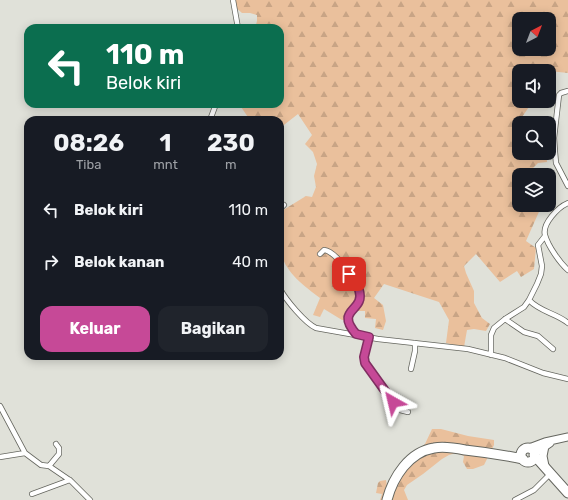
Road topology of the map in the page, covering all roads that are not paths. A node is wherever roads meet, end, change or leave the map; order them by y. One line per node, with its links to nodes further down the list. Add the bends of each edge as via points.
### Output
1 (233, 0): 2 (street)
2 (237, 24)
3 (568, 91): 4 (street, via 559,95 554,138 556,162)
4 (568, 186)
5 (568, 203): 6 (street, via 558,209 550,219)
6 (545, 236): 8 (street); 10 (street, via 538,246 541,274)
7 (320, 254): 13 (street, via 324,250 332,253 359,290 357,304 350,312 348,322)
8 (568, 270)
9 (284, 296): 13 (street, via 312,326)
10 (529, 300): 11 (street, via 524,307); 12 (street, via 543,311)
11 (505, 319): 16 (street, via 524,332 538,336); 17 (street, via 492,331)
12 (568, 323)
13 (356, 334): 14 (street)
14 (369, 337): 15 (street); 21 (street, via 365,363 397,408)
15 (415, 343): 17 (street, via 468,349); 18 (street)
16 (553, 348)
17 (491, 355): 19 (street)
18 (411, 369)
19 (568, 379)
20 (0, 406): 22 (street)
21 (408, 412)
22 (2, 416): 26 (street, via 10,423)
23 (568, 437): 25 (street)
24 (56, 444): 29 (street, via 59,454)
25 (548, 444): 27 (street, via 545,442); 30 (street, via 543,456)
26 (25, 453): 28 (street); 29 (street, via 41,465)
27 (529, 454): 30 (highway); 35 (highway, via 496,454 449,448 425,450 407,462 399,472)
28 (0, 458)
29 (49, 466): 31 (street)
30 (549, 473): 32 (highway); 36 (street, via 534,490)
31 (70, 480): 33 (street); 34 (street)
32 (568, 493)
33 (32, 494)
34 (90, 500)
35 (387, 500)
36 (514, 500)

